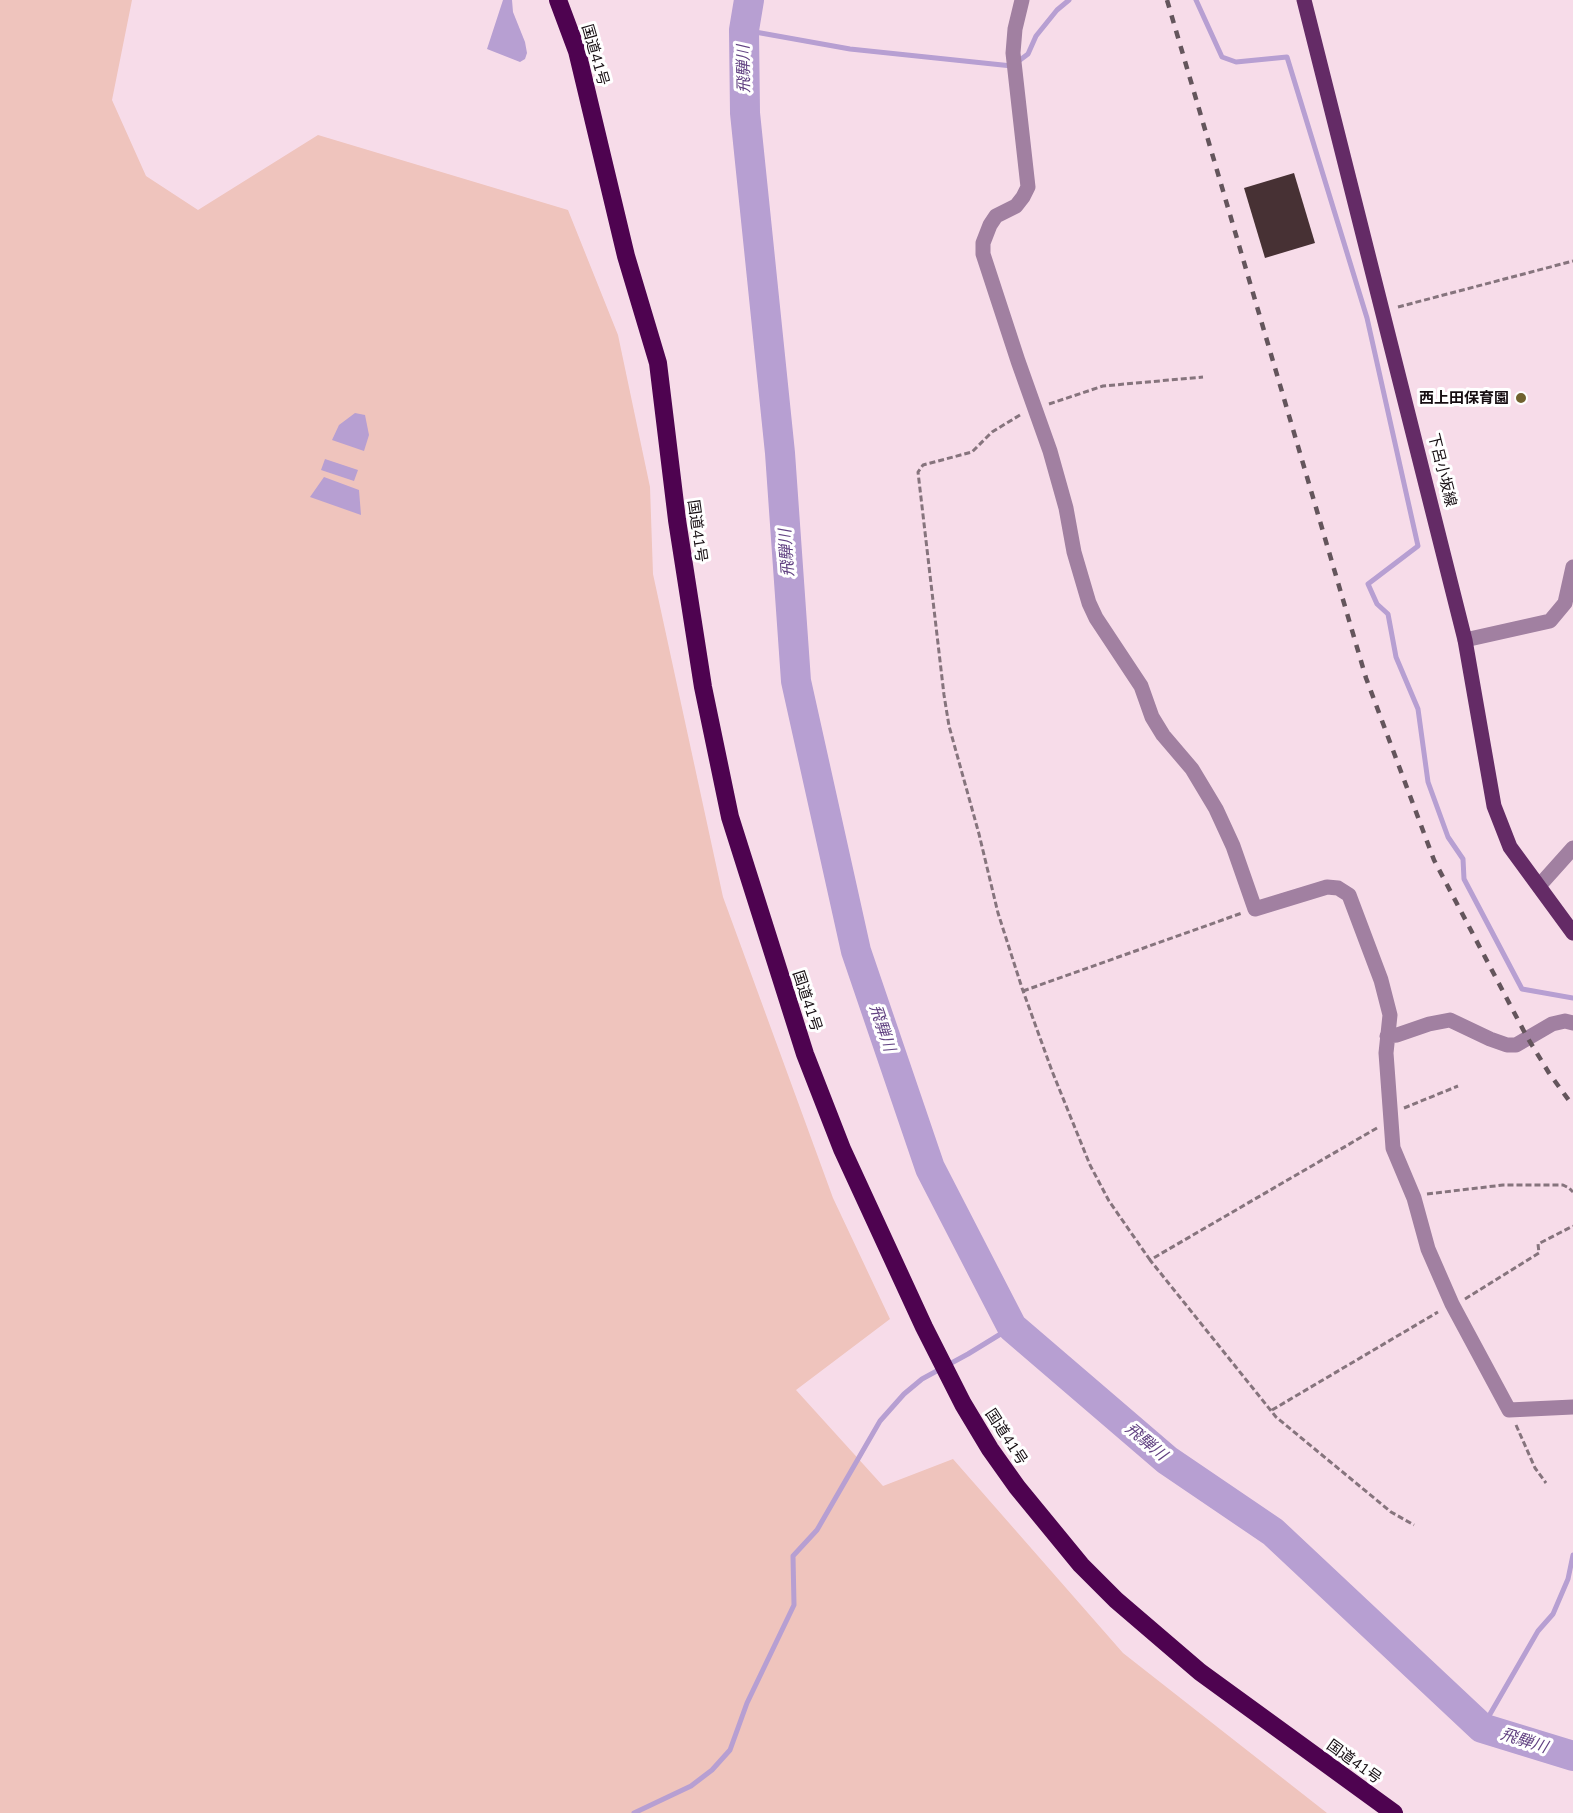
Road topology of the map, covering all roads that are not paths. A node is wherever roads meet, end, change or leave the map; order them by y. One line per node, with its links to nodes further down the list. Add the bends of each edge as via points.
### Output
1 (558, 0): 12 (highway, 国道41号, via 577,51 626,256 658,363 701,676 730,817 805,1054 842,1149 924,1327 990,1449 1081,1565 1200,1672)
2 (1022, 0): 10 (street, via 1013,53 1028,187 1016,206 996,216 990,225 983,243 984,254 1050,451 1089,603 1141,686 1163,735 1192,769 1216,809 1255,909 1327,886 1349,895 1381,980 1390,1015)
3 (1304, 0): 5 (main road, 下呂小坂線)
4 (1573, 567): 5 (street, via 1565,603 1550,621)
5 (1465, 640): 7 (main road, 下呂小坂線, via 1494,807 1510,847)
6 (1573, 848): 7 (street)
7 (1539, 886): 8 (main road, 下呂小坂線)
8 (1573, 933)
9 (1573, 1023): 10 (street, via 1552,1024 1516,1045 1490,1039 1450,1020)
10 (1388, 1036): 11 (street, via 1393,1148 1452,1305 1509,1410)
11 (1573, 1407)
12 (1394, 1813)

